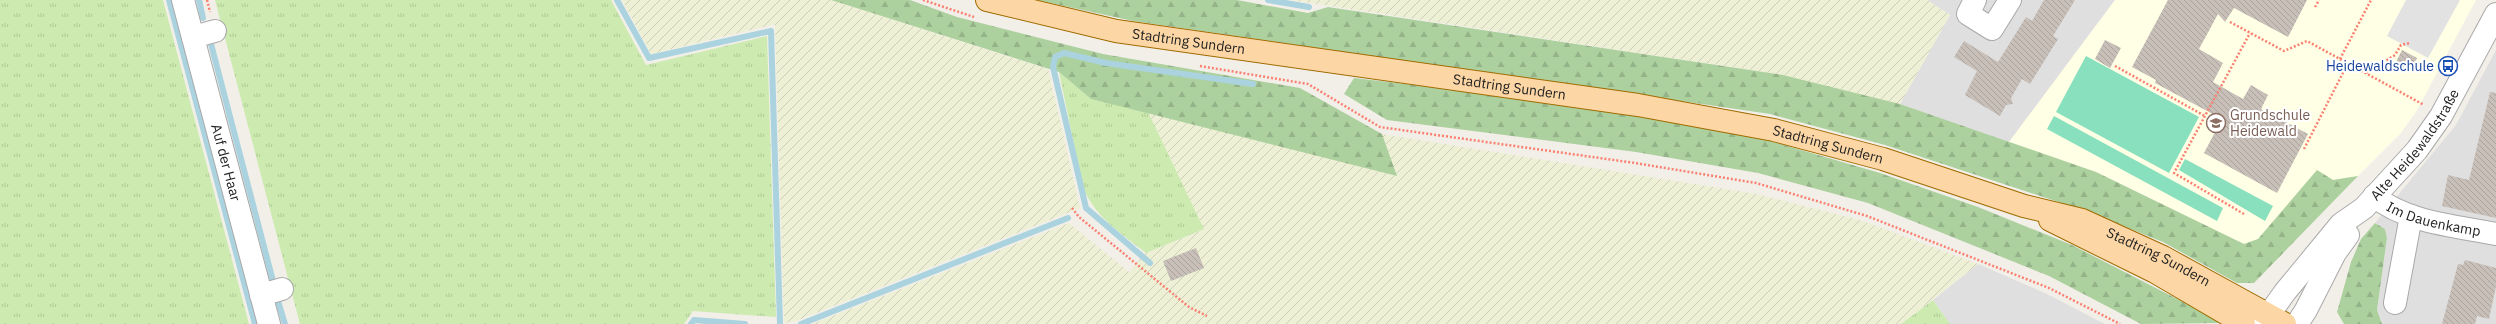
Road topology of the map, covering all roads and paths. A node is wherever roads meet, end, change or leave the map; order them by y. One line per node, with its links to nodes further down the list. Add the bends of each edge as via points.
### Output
1 (183, 0): 13 (street, Auf der Haar)
2 (923, 0): 8 (path)
3 (1975, 0): 4 (street, via 1968,14 1992,29)
4 (2010, 0)
5 (2319, 0): 7 (path)
6 (2371, 0): 15 (path)
7 (2315, 7)
8 (981, 9): 24 (main road, Stadtring Sundern, via 1116,32 1638,105 1774,130 1883,159)
9 (2496, 14): 23 (street, Alte Heidewaldstraße, via 2441,116 2417,150)
10 (2230, 22): 12 (path)
11 (214, 31): 13 (street)
12 (2250, 33): 15 (path, via 2284,51 2307,41); 21 (path)
13 (193, 37): 30 (street, Auf der Haar)
14 (2410, 43): 19 (path, via 2401,45 2395,55)
15 (2340, 59): 16 (path)
16 (2348, 63): 19 (path); 22 (path)
17 (1192, 64): 35 (path, via 1308,84 1380,127 1756,183 1874,219 2049,288)
18 (2115, 66): 21 (path)
19 (2366, 73): 20 (path)
20 (2426, 106)
21 (2205, 116): 26 (path, via 2174,173)
22 (2304, 149)
23 (2369, 202): 27 (street, Im Dauenkamp, via 2385,205); 33 (street, Alte Heidewaldstraße, via 2341,224); 37 (street, Alte Heidewaldstraße, via 2335,253)
24 (2024, 206): 33 (main road, Stadtring Sundern, via 2082,220 2163,257); 36 (main road, Stadtring Sundern, via 2155,272)
25 (1072, 208): 32 (path, via 1189,307)
26 (2244, 214)
27 (2411, 216): 28 (street, Im Dauenkamp); 31 (street)
28 (2496, 234)
29 (282, 289): 30 (street)
30 (261, 295): 34 (street, Auf der Haar)
31 (2395, 303)
32 (1207, 316)
33 (2272, 321)
34 (269, 324)
35 (2120, 324)
36 (2244, 324)
37 (2297, 324)

